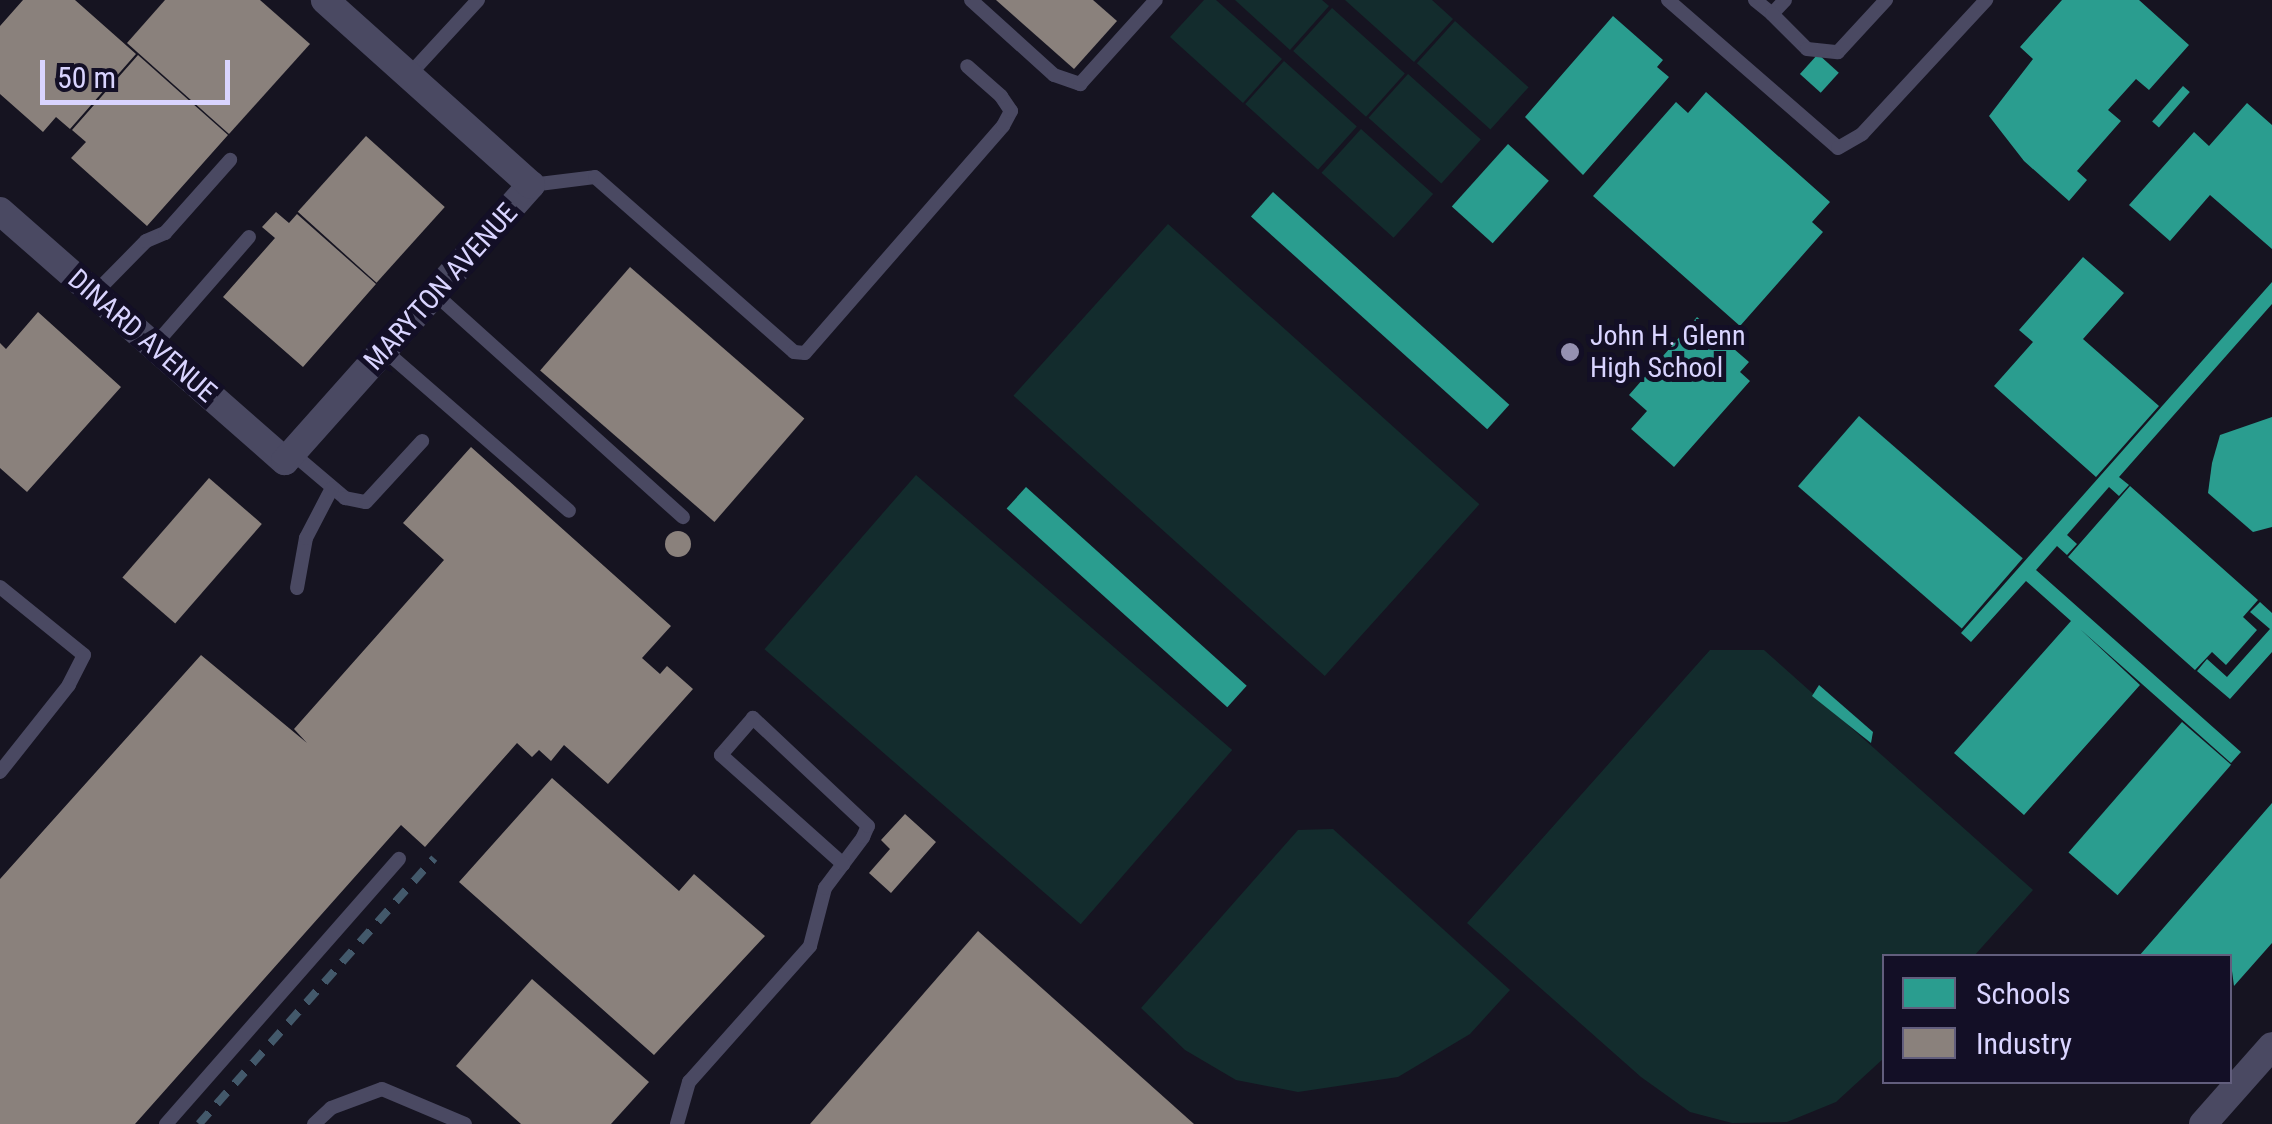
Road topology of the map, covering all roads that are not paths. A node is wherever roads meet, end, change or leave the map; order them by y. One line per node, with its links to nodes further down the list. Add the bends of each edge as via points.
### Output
1 (325, 0): 12 (street, MARYTON AVENUE)
2 (478, 0): 12 (lane)
3 (970, 0): 4 (lane, via 1054,75 1080,84)
4 (1156, 0)
5 (1668, 0): 9 (lane, via 1838,148 1862,134)
6 (1756, 0): 10 (lane)
7 (1785, 0): 10 (lane)
8 (1886, 0): 10 (lane, via 1838,52 1807,48)
9 (1986, 0)
10 (1772, 14)
11 (967, 66): 14 (lane, via 1010,111 1003,126 805,353 794,352 594,177)
12 (409, 76): 14 (street, MARYTON AVENUE)
13 (230, 160): 18 (lane, via 165,233 146,242)
14 (531, 185): 17 (street, MARYTON AVENUE)
15 (0, 211): 18 (street, DINARD AVENUE)
16 (249, 237): 19 (lane)
17 (434, 293): 20 (street, MARYTON AVENUE); 25 (lane)
18 (94, 294): 19 (street, DINARD AVENUE)
19 (153, 347): 22 (street, DINARD AVENUE)
20 (384, 350): 22 (street, MARYTON AVENUE); 24 (lane)
21 (422, 441): 23 (lane, via 366,502)
22 (289, 457): 23 (lane)
23 (332, 488): 27 (lane, via 306,538)
24 (569, 510)
25 (683, 516)
26 (0, 586): 28 (lane, via 84,655)
27 (297, 588)
28 (0, 771)
29 (399, 859): 32 (lane)
30 (843, 864): 30 (lane, via 864,837 864,816 753,718 722,755); 35 (lane, via 816,910 818,931 810,946 690,1082)
31 (2272, 1046): 36 (street)
32 (166, 1124)
33 (314, 1124): 34 (lane, via 331,1108 382,1089)
34 (465, 1124)
35 (677, 1124)
36 (2203, 1124)

